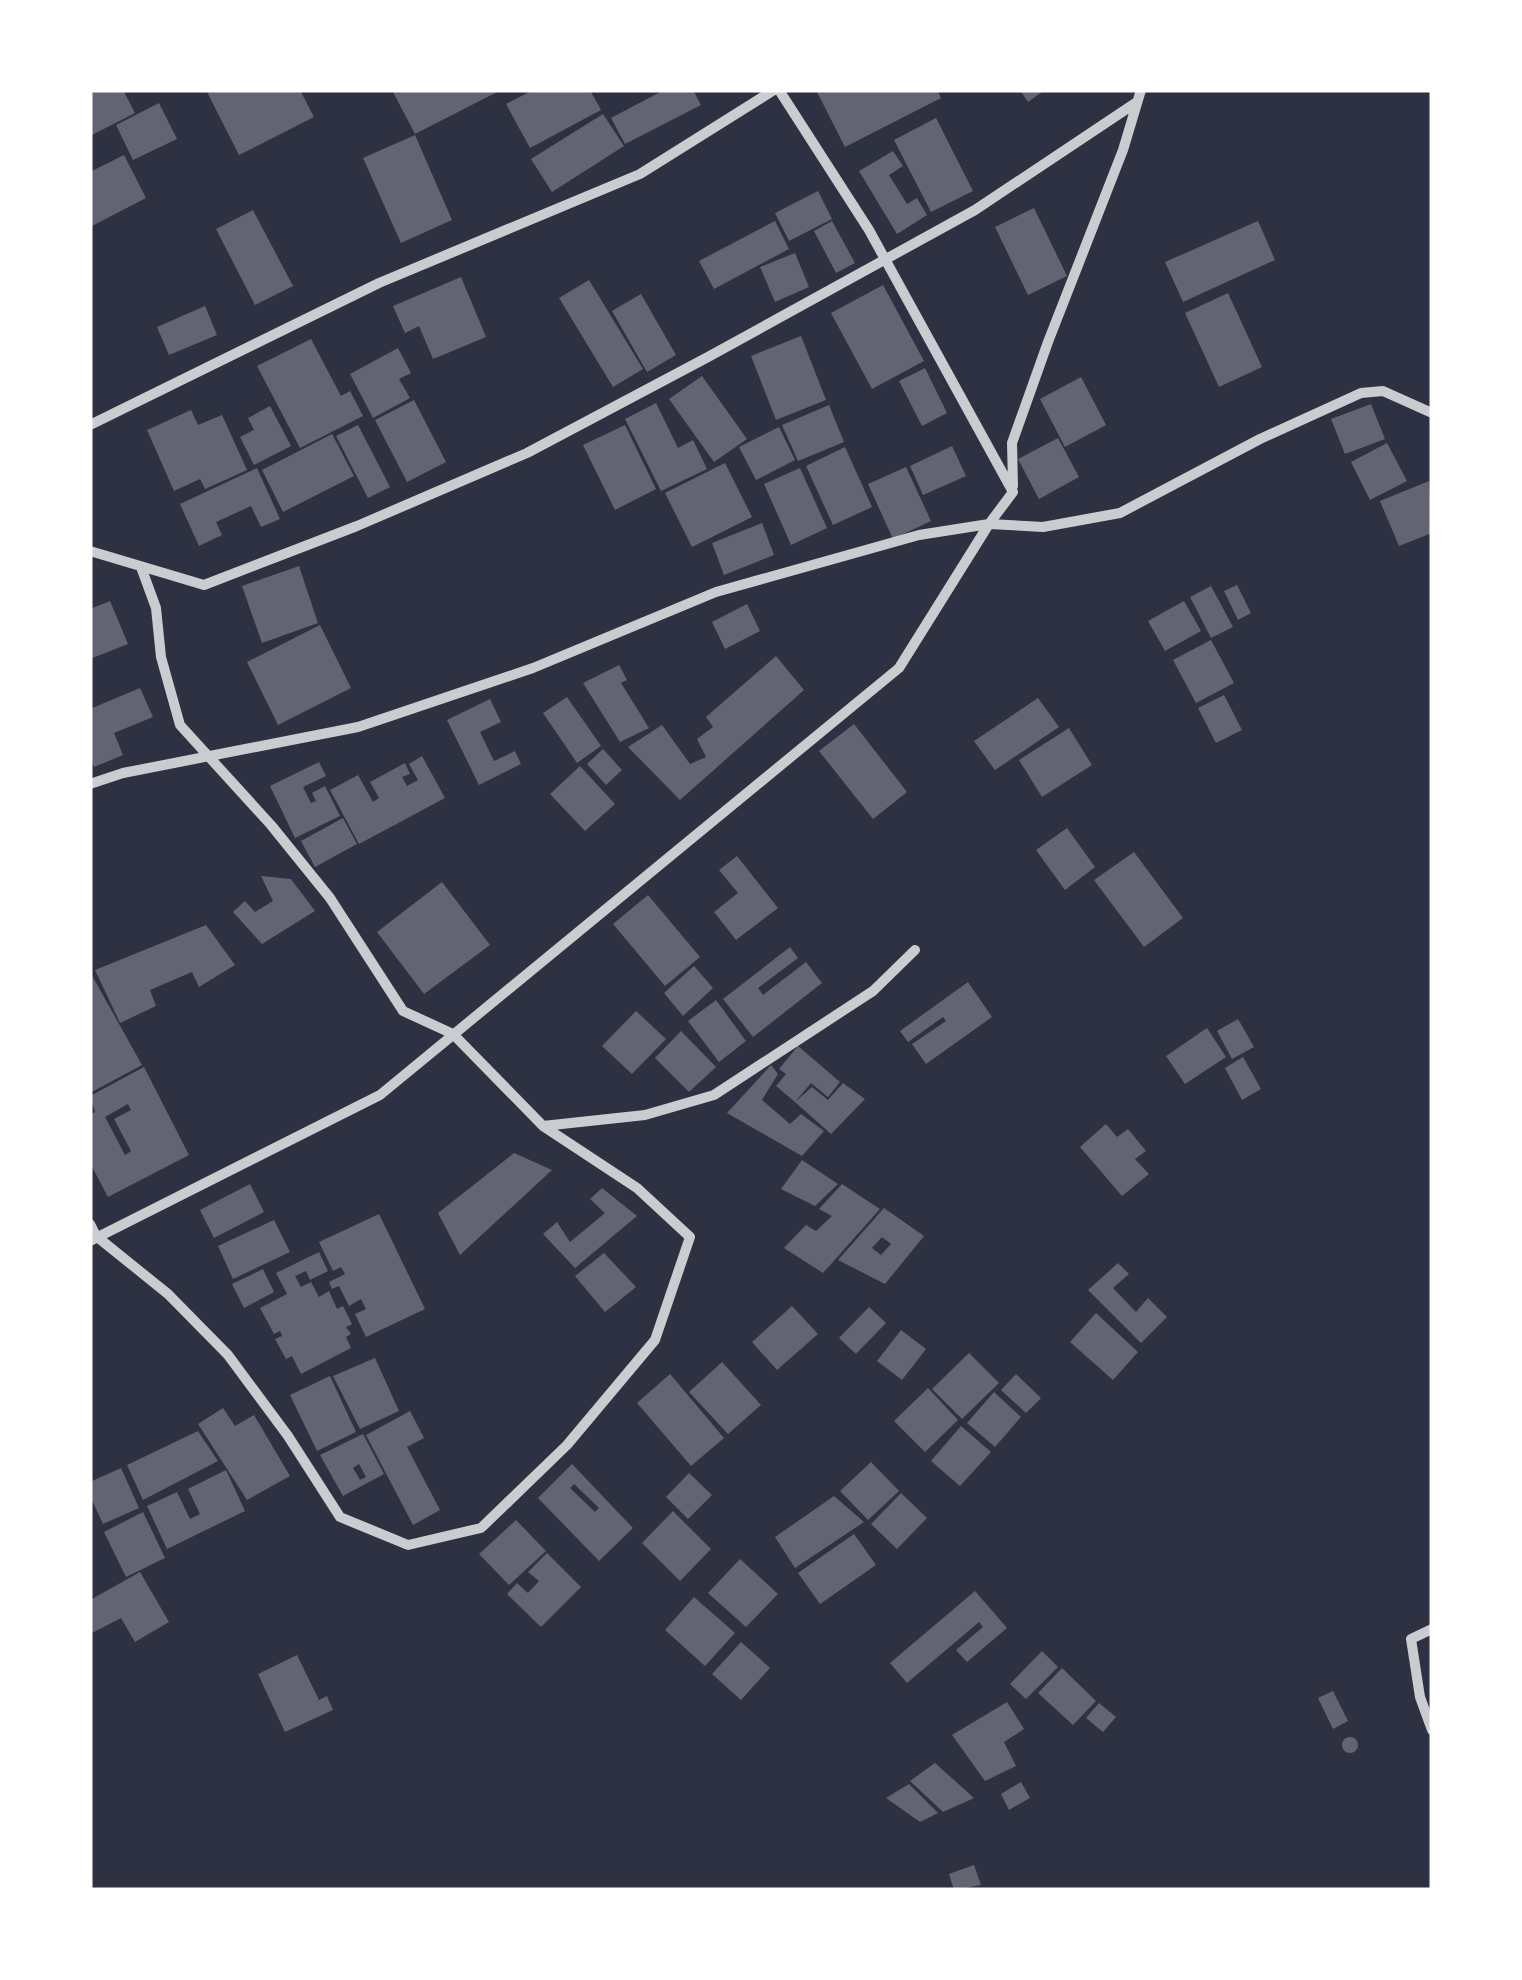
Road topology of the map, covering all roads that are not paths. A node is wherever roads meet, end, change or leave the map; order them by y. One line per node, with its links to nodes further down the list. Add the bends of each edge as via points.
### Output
1 (776, 90): 3 (street); 5 (street, via 640,174 379,283)
2 (1139, 96): 3 (street, via 975,210); 6 (street, via 1012,443)
3 (886, 260): 6 (street); 9 (street, via 527,453 357,526 204,586)
4 (1432, 413): 7 (street, via 1383,392 1361,393 1120,513 1043,527)
5 (90, 425)
6 (1014, 492): 7 (street)
7 (989, 524): 10 (street, via 919,535 716,592 532,668 376,721); 13 (street, via 898,668)
8 (90, 551): 9 (street)
9 (141, 567): 10 (street, via 180,726)
10 (212, 758): 11 (street); 13 (street, via 330,898 403,1010)
11 (90, 784)
12 (915, 950): 14 (street, via 873,990 714,1095 645,1115)
13 (453, 1034): 14 (street); 16 (street, via 380,1094)
14 (542, 1126): 16 (street, via 637,1188 690,1237 655,1340 567,1445 482,1528 408,1545 340,1517 228,1355 168,1294)
15 (90, 1224): 16 (street)
16 (93, 1239)
17 (1432, 1629): 18 (street, via 1410,1640)
18 (1432, 1730)

